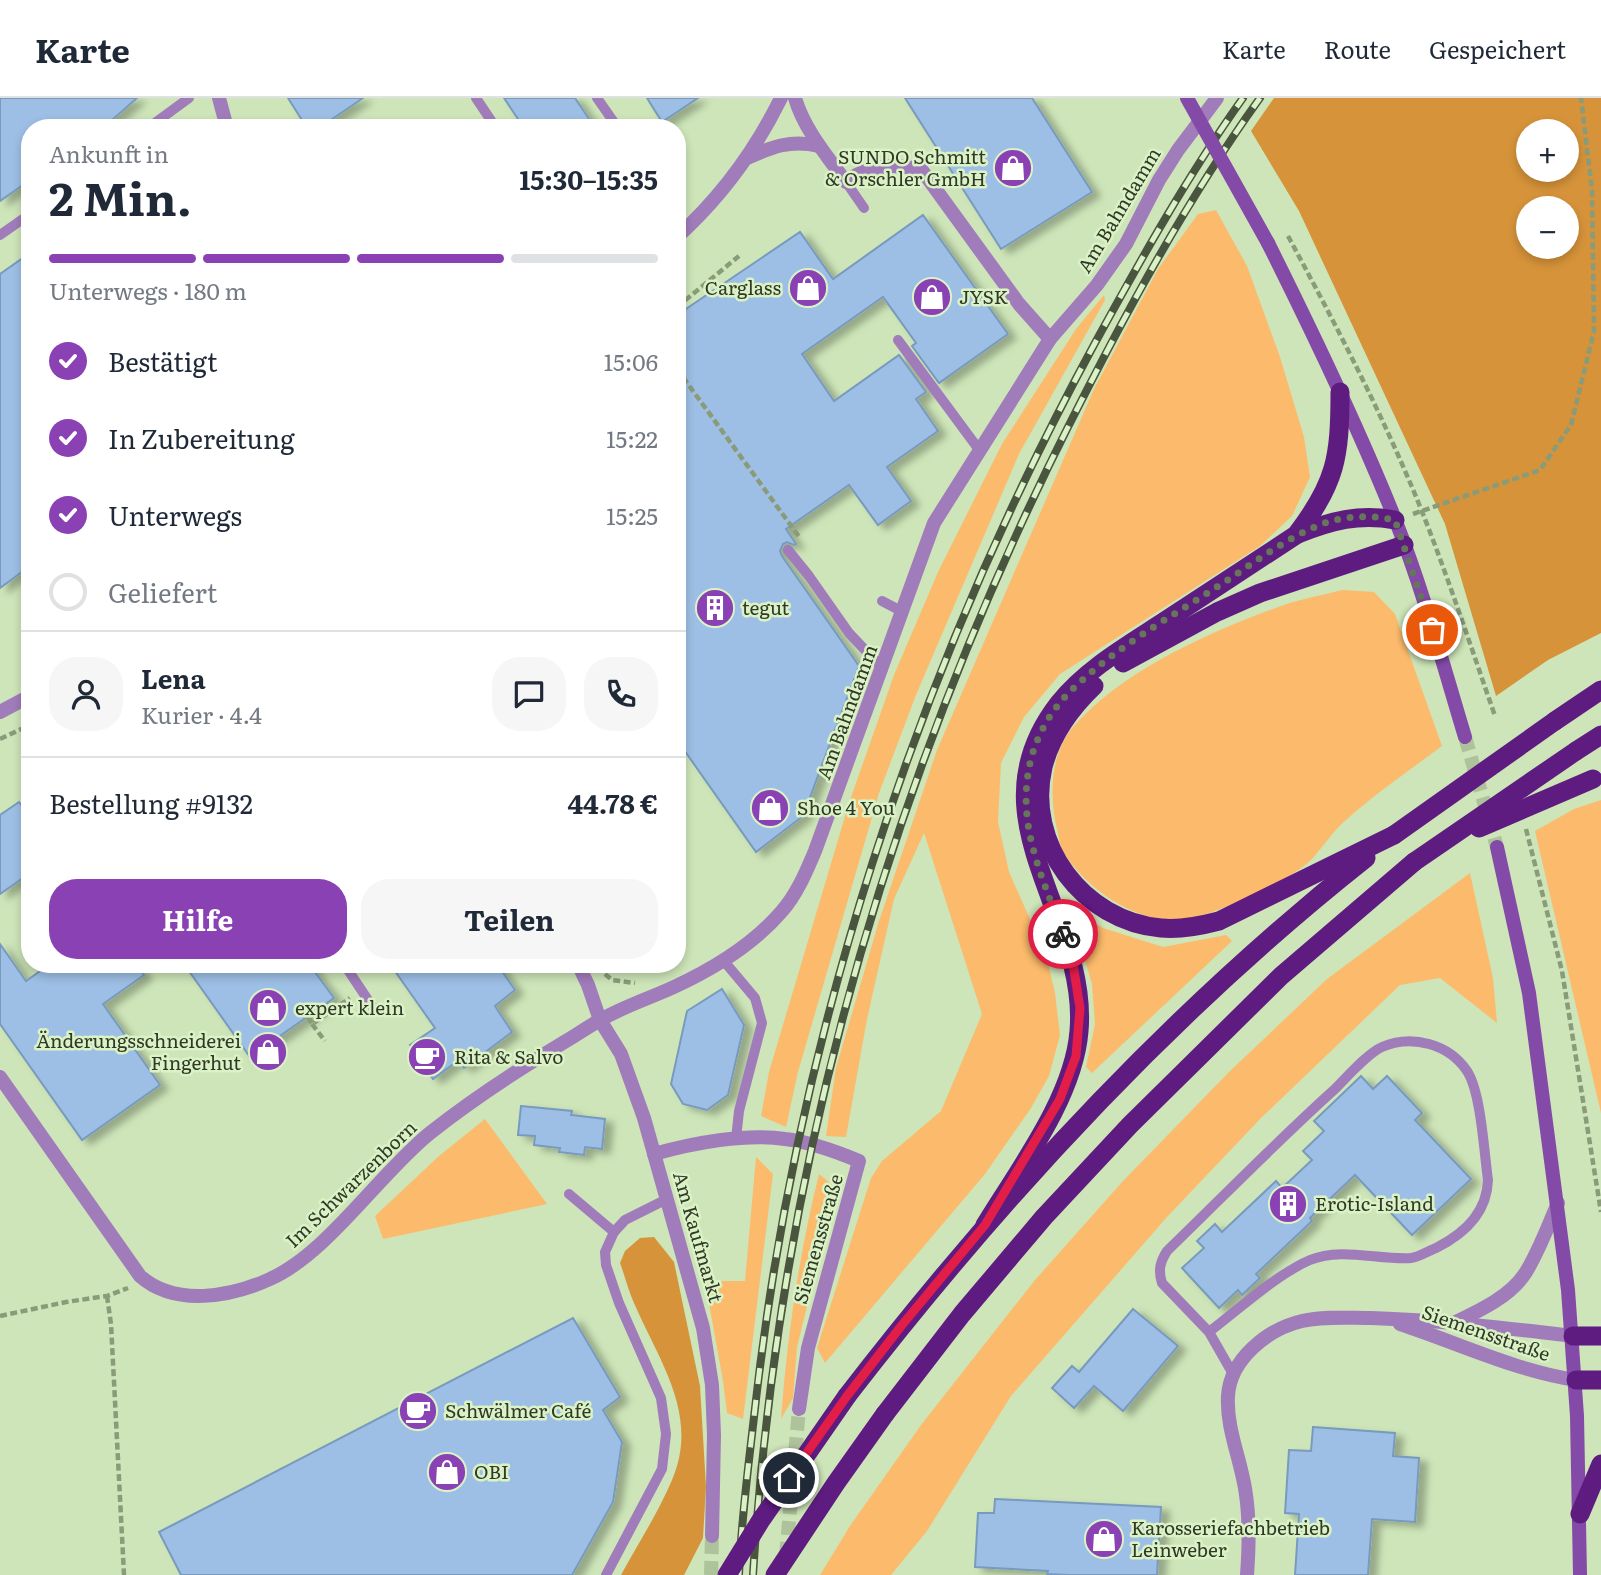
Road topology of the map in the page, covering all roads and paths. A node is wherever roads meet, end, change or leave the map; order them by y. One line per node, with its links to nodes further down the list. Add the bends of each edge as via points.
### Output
1 (189, 98): 10 (lane)
2 (219, 98): 11 (street)
3 (476, 98): 12 (lane)
4 (597, 98): 13 (lane)
5 (781, 98): 15 (street)
6 (795, 98): 14 (street)
7 (1187, 98): 27 (main road, bridge, via 1268,243)
8 (1217, 98): 24 (street, Am Bahndamm, via 1172,160 1126,244)
9 (1581, 98): 29 (path, via 1592,190 1594,331 1571,425 1540,470)
10 (160, 119)
11 (225, 119)
12 (490, 119)
13 (612, 119)
14 (819, 146): 15 (street, via 787,143); 16 (street)
15 (747, 158): 19 (street, via 733,179)
16 (846, 182): 17 (lane); 24 (street, via 856,174 882,167 920,169)
17 (864, 208)
18 (21, 220): 21 (lane)
19 (686, 225)
20 (1286, 232): 29 (path, via 1334,321)
21 (0, 235)
22 (739, 256): 23 (path)
23 (686, 300)
24 (1050, 339): 28 (street, Am Bahndamm)
25 (898, 340): 28 (lane)
26 (686, 381): 32 (path)
27 (1340, 392): 30 (main road); 31 (highway, via 1335,464 1318,507)
28 (980, 451): 36 (street, Am Bahndamm, via 934,523)
29 (1422, 512): 30 (path); 41 (path)
30 (1395, 520): 31 (highway, via 1377,516 1342,519); 33 (main road)
31 (1296, 535): 69 (highway, via 1116,653 1061,701 1040,734 1028,772 1026,822 1072,958 1079,1032 1076,1056 1060,1099)
32 (801, 538)
33 (1404, 545): 44 (main road); 48 (highway, via 1260,593 1121,664 1083,696 1059,729 1049,747 1040,789 1048,840 1074,885 1107,912 1162,928 1181,929 1219,920)
34 (788, 550): 37 (lane, via 849,633)
35 (882, 601): 36 (lane)
36 (903, 612): 37 (street, Am Bahndamm)
37 (883, 669): 51 (street, Am Bahndamm, via 800,885 762,932)
38 (1601, 690): 48 (highway, bridge)
39 (21, 701): 40 (street)
40 (0, 712)
41 (1495, 716)
42 (21, 729): 45 (path)
43 (1601, 735): 49 (highway, bridge)
44 (1465, 737)
45 (0, 739)
46 (1597, 778): 49 (highway, bridge)
47 (1526, 828): 68 (path, via 1562,971)
48 (1394, 835): 69 (highway, via 1295,914 1207,995)
49 (1437, 847): 89 (highway, bridge, via 1281,976 1044,1217 885,1414)
50 (1497, 847): 67 (main road, via 1529,993)
51 (723, 960): 59 (street, Am Bahndamm); 63 (lane, via 755,998 762,1023)
52 (350, 973): 56 (lane)
53 (582, 973): 59 (street, Am Kaufmarkt)
54 (606, 973): 55 (path, via 624,983)
55 (645, 981)
56 (362, 989): 57 (lane); 60 (path)
57 (372, 1006)
58 (307, 1017): 60 (path)
59 (600, 1020): 64 (street, Am Kaufmarkt, via 621,1054); 71 (street, Im Schwarzenborn, via 534,1059 428,1135 303,1259 273,1278 218,1295 174,1294 151,1286)
60 (312, 1024): 61 (path)
61 (325, 1041)
62 (0, 1077): 71 (street, Im Schwarzenborn)
63 (736, 1139): 64 (street, Siemensstraße); 82 (street, Siemensstraße, via 783,1138 859,1161 808,1348)
64 (654, 1154): 66 (street, Am Kaufmarkt)
65 (569, 1194): 70 (lane)
66 (667, 1199): 70 (lane, via 625,1220); 85 (street, Am Kaufmarkt, via 703,1328 712,1385)
67 (1558, 1203): 75 (street, Siemensstraße, via 1526,1272 1513,1288); 77 (main road)
68 (1601, 1212)
69 (985, 1225): 88 (highway, bridge, via 847,1396)
70 (614, 1232): 87 (lane, via 605,1252 606,1265 661,1398 666,1434 662,1469)
71 (140, 1276): 72 (path, via 128,1289)
72 (107, 1296): 73 (path); 86 (path)
73 (0, 1316)
74 (1386, 1319): 75 (street, Siemensstraße); 79 (street, Siemensstraße, via 1301,1321 1248,1351); 80 (street, Siemensstraße, via 1514,1364)
75 (1456, 1322): 77 (street, Siemensstraße)
76 (1209, 1332): 76 (lane, via 1162,1283 1159,1272 1167,1251 1380,1047 1402,1041 1424,1043 1443,1048 1458,1059 1475,1090 1488,1180 1487,1193 1470,1225 1457,1237 1414,1258 1335,1255 1311,1259); 79 (lane)
77 (1573, 1336): 78 (highway); 80 (main road)
78 (1601, 1336)
79 (1233, 1374): 90 (street, Siemensstraße, via 1228,1414 1246,1495)
80 (1576, 1380): 81 (highway); 84 (main road)
81 (1601, 1380)
82 (799, 1409)
83 (1601, 1464): 84 (highway)
84 (1580, 1514): 91 (main road)
85 (712, 1536)
86 (124, 1575)
87 (606, 1575)
88 (727, 1575)
89 (775, 1575)
90 (1247, 1575)
91 (1580, 1575)

